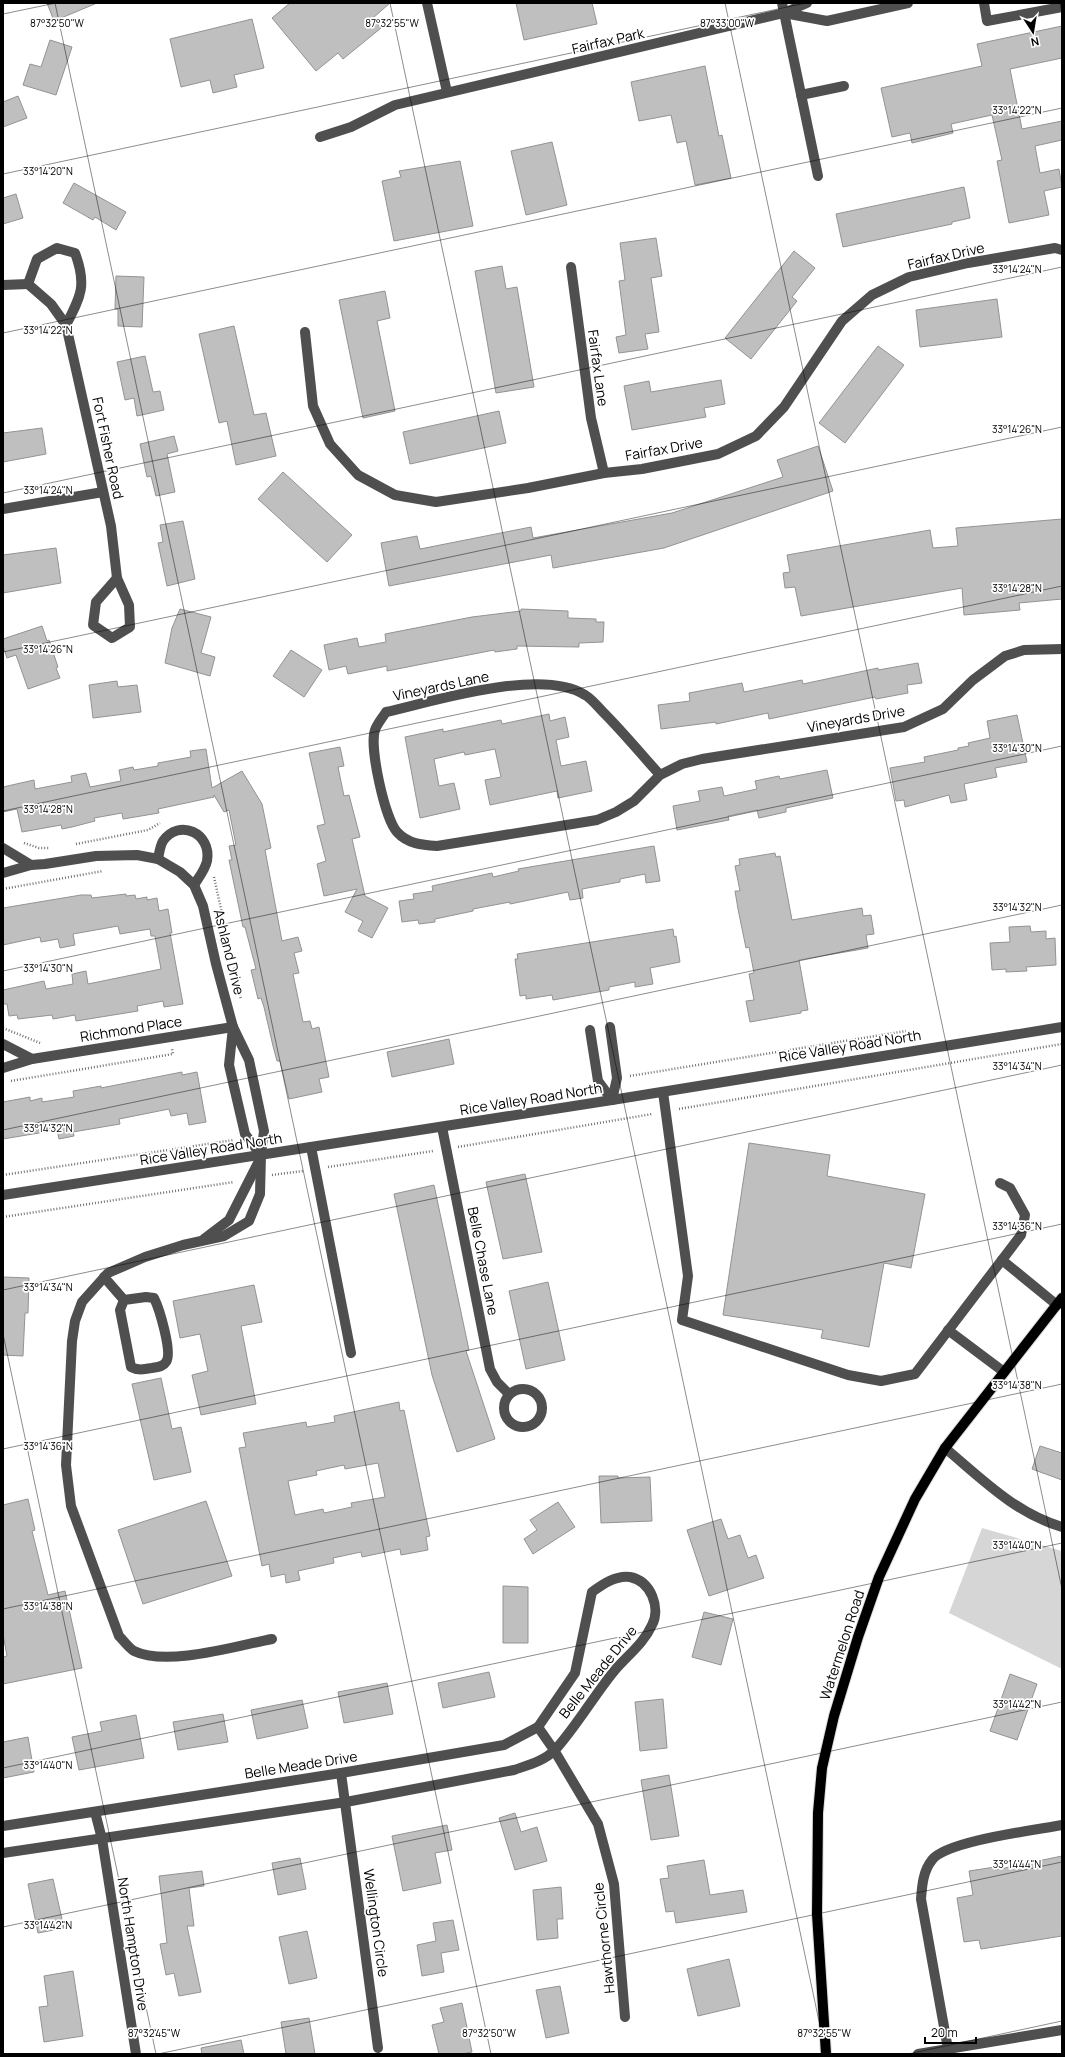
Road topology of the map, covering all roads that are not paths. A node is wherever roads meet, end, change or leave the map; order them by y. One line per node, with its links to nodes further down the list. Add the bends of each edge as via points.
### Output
1 (427, 3): 8 (street)
2 (807, 3): 6 (street)
3 (908, 3): 6 (street, Fairfax Park, via 827,21)
4 (984, 3): 5 (street, via 987,20)
5 (1062, 7)
6 (783, 8): 8 (street, Fairfax Park, via 732,27); 9 (street)
7 (844, 86): 9 (street)
8 (447, 92): 10 (street, Fairfax Park, via 395,105 351,127)
9 (801, 95): 11 (street)
10 (320, 137)
11 (818, 176)
12 (1060, 248): 18 (street, Fairfax Drive, via 968,263 909,277 872,295 842,321 784,407 756,436 718,454 642,469)
13 (572, 267): 18 (street, Fairfax Lane, via 591,418)
14 (28, 284): 15 (street); 16 (street, Fort Fisher Road, via 51,304); 16 (street, via 37,259 57,248 75,253 82,273 79,299)
15 (3, 285)
16 (66, 325): 19 (street, Fort Fisher Road)
17 (305, 332): 18 (street, Fairfax Drive, via 313,406 330,444 358,475 395,495 436,502 528,488)
18 (604, 472)
19 (103, 492): 20 (street); 21 (street, Fort Fisher Road, via 112,526)
20 (3, 509)
21 (117, 578): 21 (street, Fort Fisher Road, via 96,602 94,625 112,638 130,627 129,605)
22 (1062, 649): 23 (street, Vineyards Drive, via 1024,650 1005,656 973,680 942,709 904,727 702,759 682,764)
23 (660, 775): 23 (street, Vineyards Lane, via 634,801 597,820 437,846 414,844 396,831 381,791 373,752 374,730 386,712 467,693 527,684 568,686 586,695)
24 (3, 848): 26 (street)
25 (158, 859): 26 (street, Ashland Drive, via 137,855 96,856); 28 (street, Ashland Drive, via 180,872); 28 (street, via 163,842 171,834 180,830 190,830 200,835 205,842 207,861)
26 (31, 864): 27 (street, Ashland Drive)
27 (3, 873)
28 (194, 885): 29 (street, Ashland Drive, via 203,906)
29 (233, 1027): 34 (street, Richmond Place); 40 (street, Ashland Drive, via 249,1060 264,1131); 40 (street, Ashland Drive, via 229,1065 247,1138)
30 (610, 1027): 37 (street, via 617,1078)
31 (1062, 1027): 36 (street, Rice Valley Road North)
32 (590, 1030): 37 (street, via 598,1081)
33 (3, 1044): 34 (street)
34 (32, 1058): 35 (street, Richmond Place)
35 (3, 1068)
36 (663, 1092): 37 (street, Rice Valley Road North); 49 (street, via 688,1276 682,1320 848,1374 881,1381 915,1374)
37 (612, 1100): 38 (street, Rice Valley Road North)
38 (442, 1127): 39 (street, Rice Valley Road North); 52 (street, Belle Chase Lane, via 490,1369 497,1382)
39 (311, 1148): 40 (street, Rice Valley Road North); 50 (street)
40 (261, 1155): 41 (street); 43 (street, Rice Valley Road North)
41 (255, 1178): 44 (street, via 229,1220); 44 (street, via 260,1194 249,1221 224,1236)
42 (1000, 1183): 45 (street, via 1010,1188 1025,1216 1021,1235)
43 (3, 1195)
44 (202, 1240): 46 (street, via 145,1257 108,1273)
45 (1002, 1260): 48 (street); 49 (street)
46 (104, 1278): 47 (street); 55 (street, via 82,1302 75,1321 66,1465 71,1506 120,1636 133,1650 153,1657 173,1657)
47 (124, 1300): 47 (street, via 154,1298 168,1352 167,1361 163,1366 138,1370 131,1367 120,1310)
48 (1059, 1302): 51 (main road, Watermelon Road)
49 (948, 1330): 51 (street)
50 (351, 1353)
51 (1004, 1372): 53 (main road, Watermelon Road)
52 (509, 1394)
53 (946, 1448): 54 (street, via 1006,1500 1042,1521); 70 (main road, Watermelon Road, via 915,1499 879,1577 845,1677 822,1768 818,1813 817,1914)
54 (1062, 1527)
55 (272, 1640)
56 (538, 1727): 57 (street, Hawthorne Circle); 57 (street, Belle Meade Drive, via 575,1673 592,1592 610,1579 631,1577 648,1587 656,1606 653,1624 643,1640 616,1669); 58 (street, Belle Meade Drive, via 504,1745)
57 (554, 1750): 59 (street, Belle Meade Drive, via 536,1762 514,1770); 65 (street, Hawthorne Circle, via 598,1824 614,1884)
58 (341, 1773): 59 (street, Wellington Circle); 60 (street, Belle Meade Drive)
59 (346, 1802): 63 (street, Belle Meade Drive); 67 (street, Wellington Circle)
60 (95, 1812): 62 (street, Belle Meade Drive); 63 (street)
61 (1062, 1825): 68 (street, via 965,1843 941,1853 932,1860 922,1882 922,1899)
62 (3, 1826)
63 (102, 1839): 64 (street, Belle Meade Drive); 69 (street, North Hampton Drive)
64 (3, 1853)
65 (625, 2017)
66 (1062, 2030): 68 (street)
67 (378, 2048)
68 (948, 2049): 71 (street)
69 (136, 2054)
70 (826, 2054)
71 (918, 2054)

